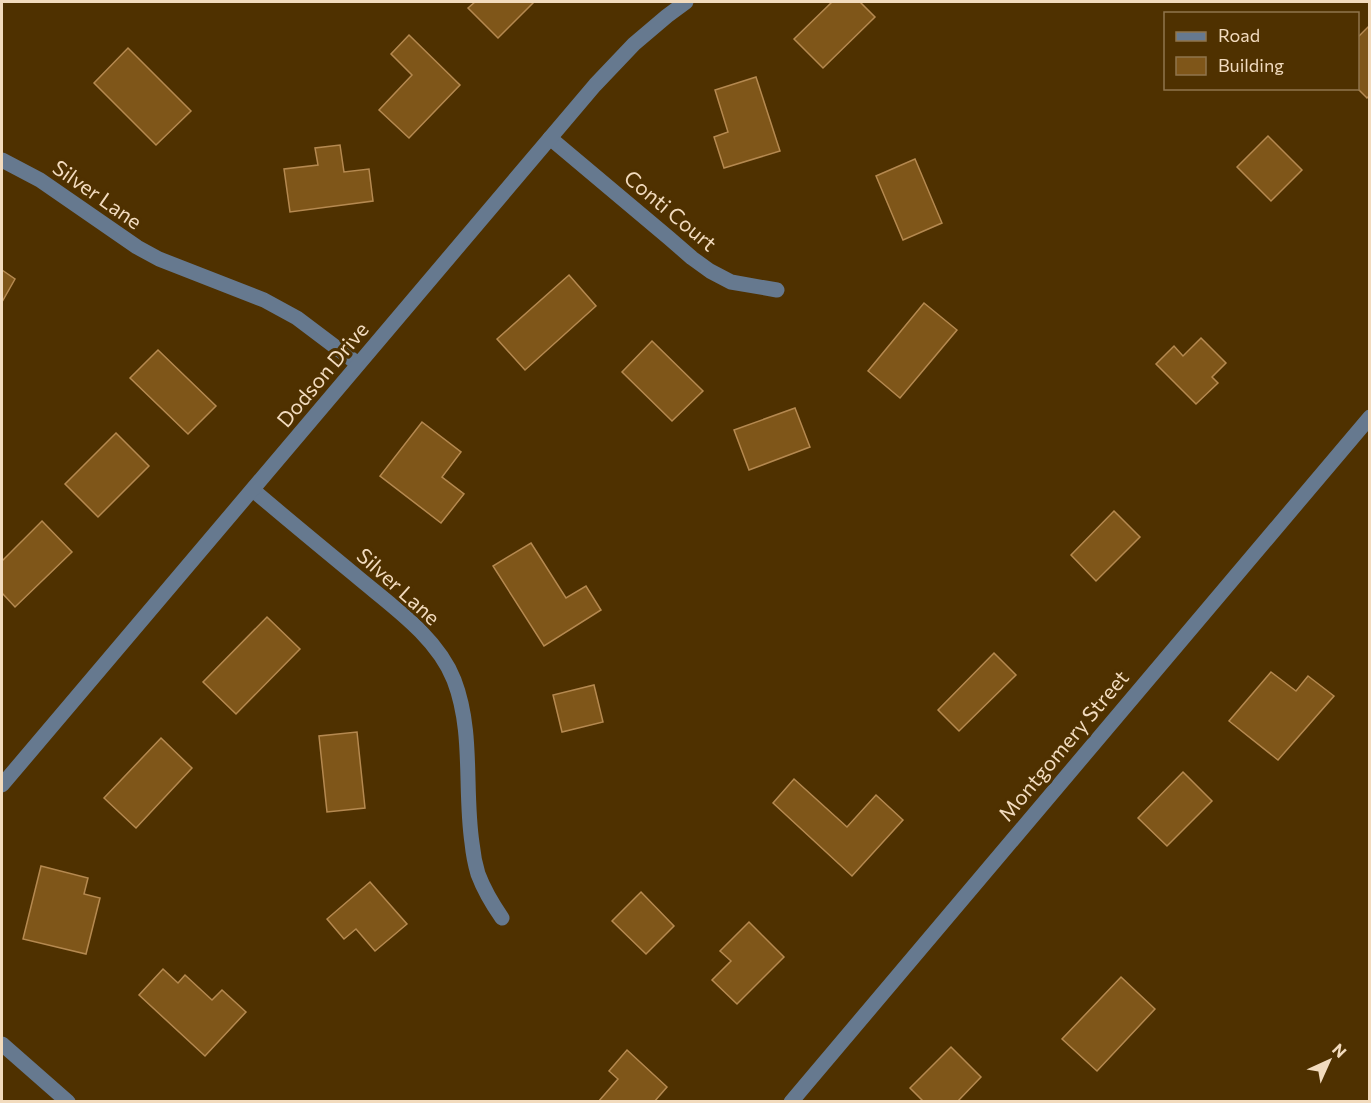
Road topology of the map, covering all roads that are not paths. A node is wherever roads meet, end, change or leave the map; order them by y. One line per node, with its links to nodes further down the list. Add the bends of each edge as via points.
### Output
1 (686, 2): 2 (street, Dodson Drive, via 634,44)
2 (550, 138): 4 (street, Conti Court, via 710,271 731,282); 5 (street, Dodson Drive)
3 (2, 160): 5 (street, Silver Lane, via 40,180 144,251 264,300 297,318)
4 (777, 290)
5 (358, 364): 7 (street, Dodson Drive)
6 (1370, 417): 12 (street, Montgomery Street)
7 (253, 490): 8 (street, Dodson Drive); 9 (street, Silver Lane, via 416,627 454,679 466,735 474,856 478,874)
8 (2, 785)
9 (502, 918)
10 (2, 1044): 11 (street)
11 (68, 1101)
12 (791, 1101)

